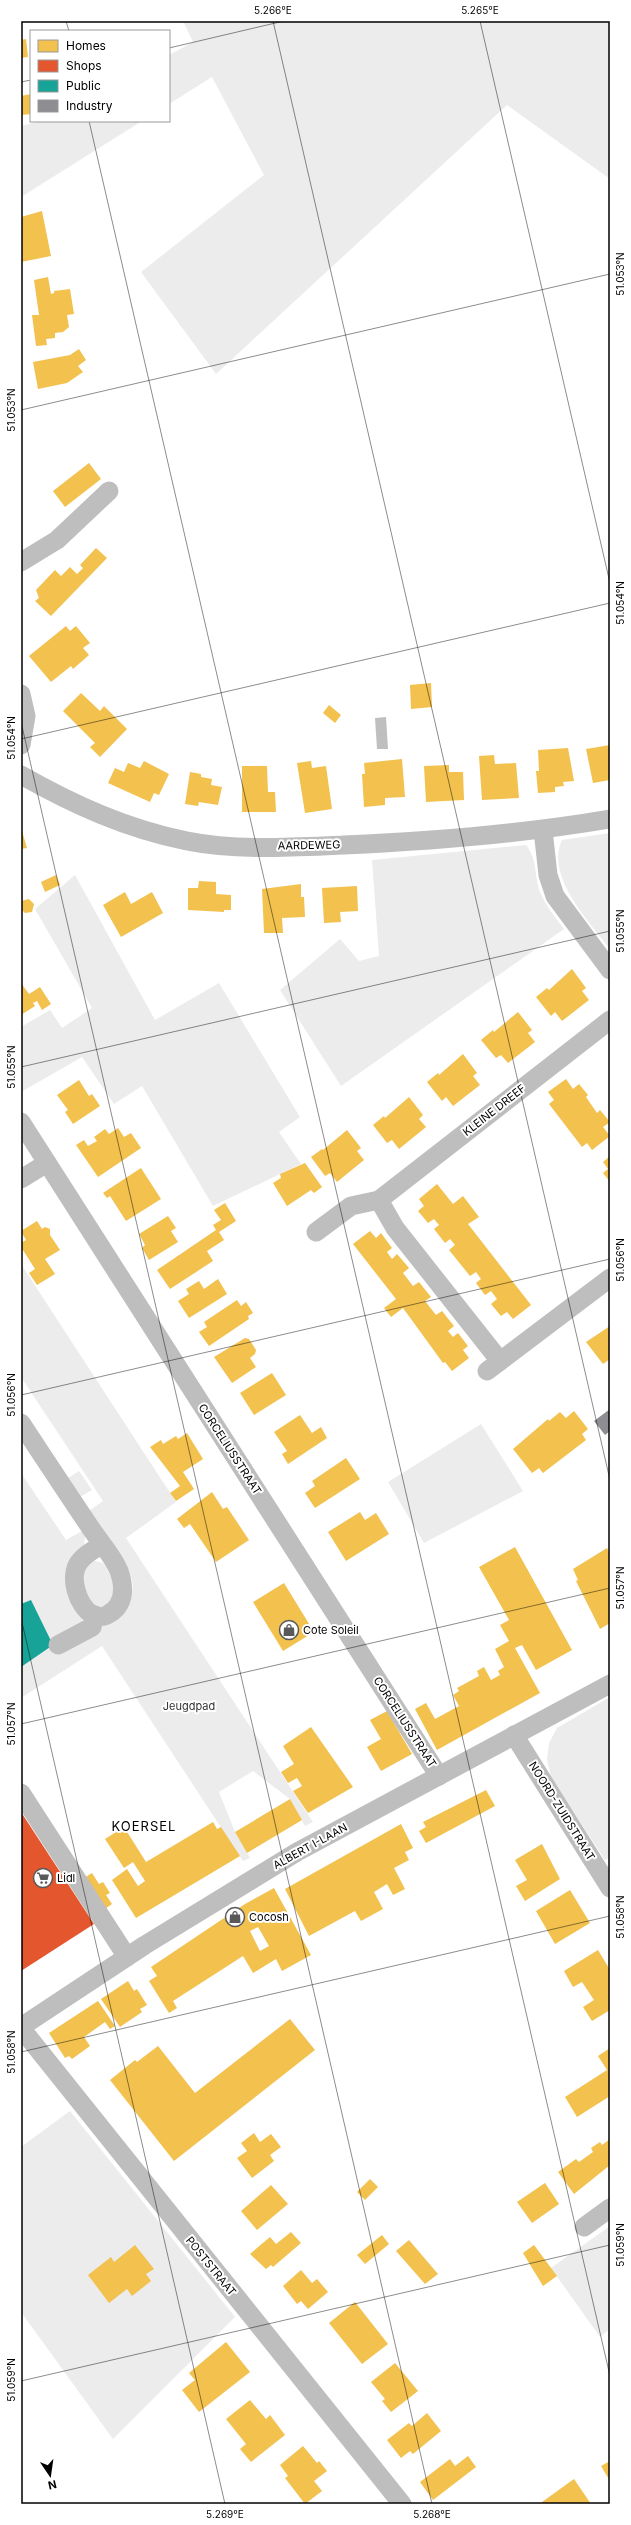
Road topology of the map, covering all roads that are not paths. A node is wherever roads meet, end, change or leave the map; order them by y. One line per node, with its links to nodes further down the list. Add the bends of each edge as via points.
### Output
1 (109, 491): 2 (street, via 57,540)
2 (21, 562)
3 (21, 694): 4 (street, via 26,716)
4 (21, 745)
5 (21, 776): 7 (street, AARDEWEG, via 136,829 218,845 301,847 411,842)
6 (610, 819): 7 (street, AARDEWEG)
7 (543, 830): 8 (street, via 548,875 555,896)
8 (610, 970)
9 (610, 1020): 13 (street, KLEINE DREEF)
10 (21, 1122): 11 (street, CORCELIUSSTRAAT)
11 (47, 1163): 12 (street); 22 (street, CORCELIUSSTRAAT)
12 (21, 1179)
13 (379, 1200): 14 (street, KLEINE DREEF, via 351,1206); 15 (street, via 395,1228 494,1366)
14 (316, 1232)
15 (610, 1278)
16 (21, 1423): 17 (street)
17 (102, 1545): 18 (street, via 79,1561 76,1572 75,1586 80,1602); 18 (street, via 118,1569 123,1585 122,1599 115,1611 103,1617)
18 (95, 1616): 19 (street, via 92,1627)
19 (58, 1645)
20 (610, 1684): 21 (street, ALBERT I-LAAN)
21 (514, 1735): 22 (street, ALBERT I-LAAN); 24 (street, NOORD-ZUIDSTRAAT)
22 (439, 1776): 25 (street, ALBERT I-LAAN, via 297,1852)
23 (21, 1793): 25 (street)
24 (610, 1888)
25 (127, 1957): 26 (street, ALBERT I-LAAN)
26 (21, 2028): 29 (street, POSTSTRAAT)
27 (610, 2208): 28 (street)
28 (584, 2227)
29 (402, 2504)

